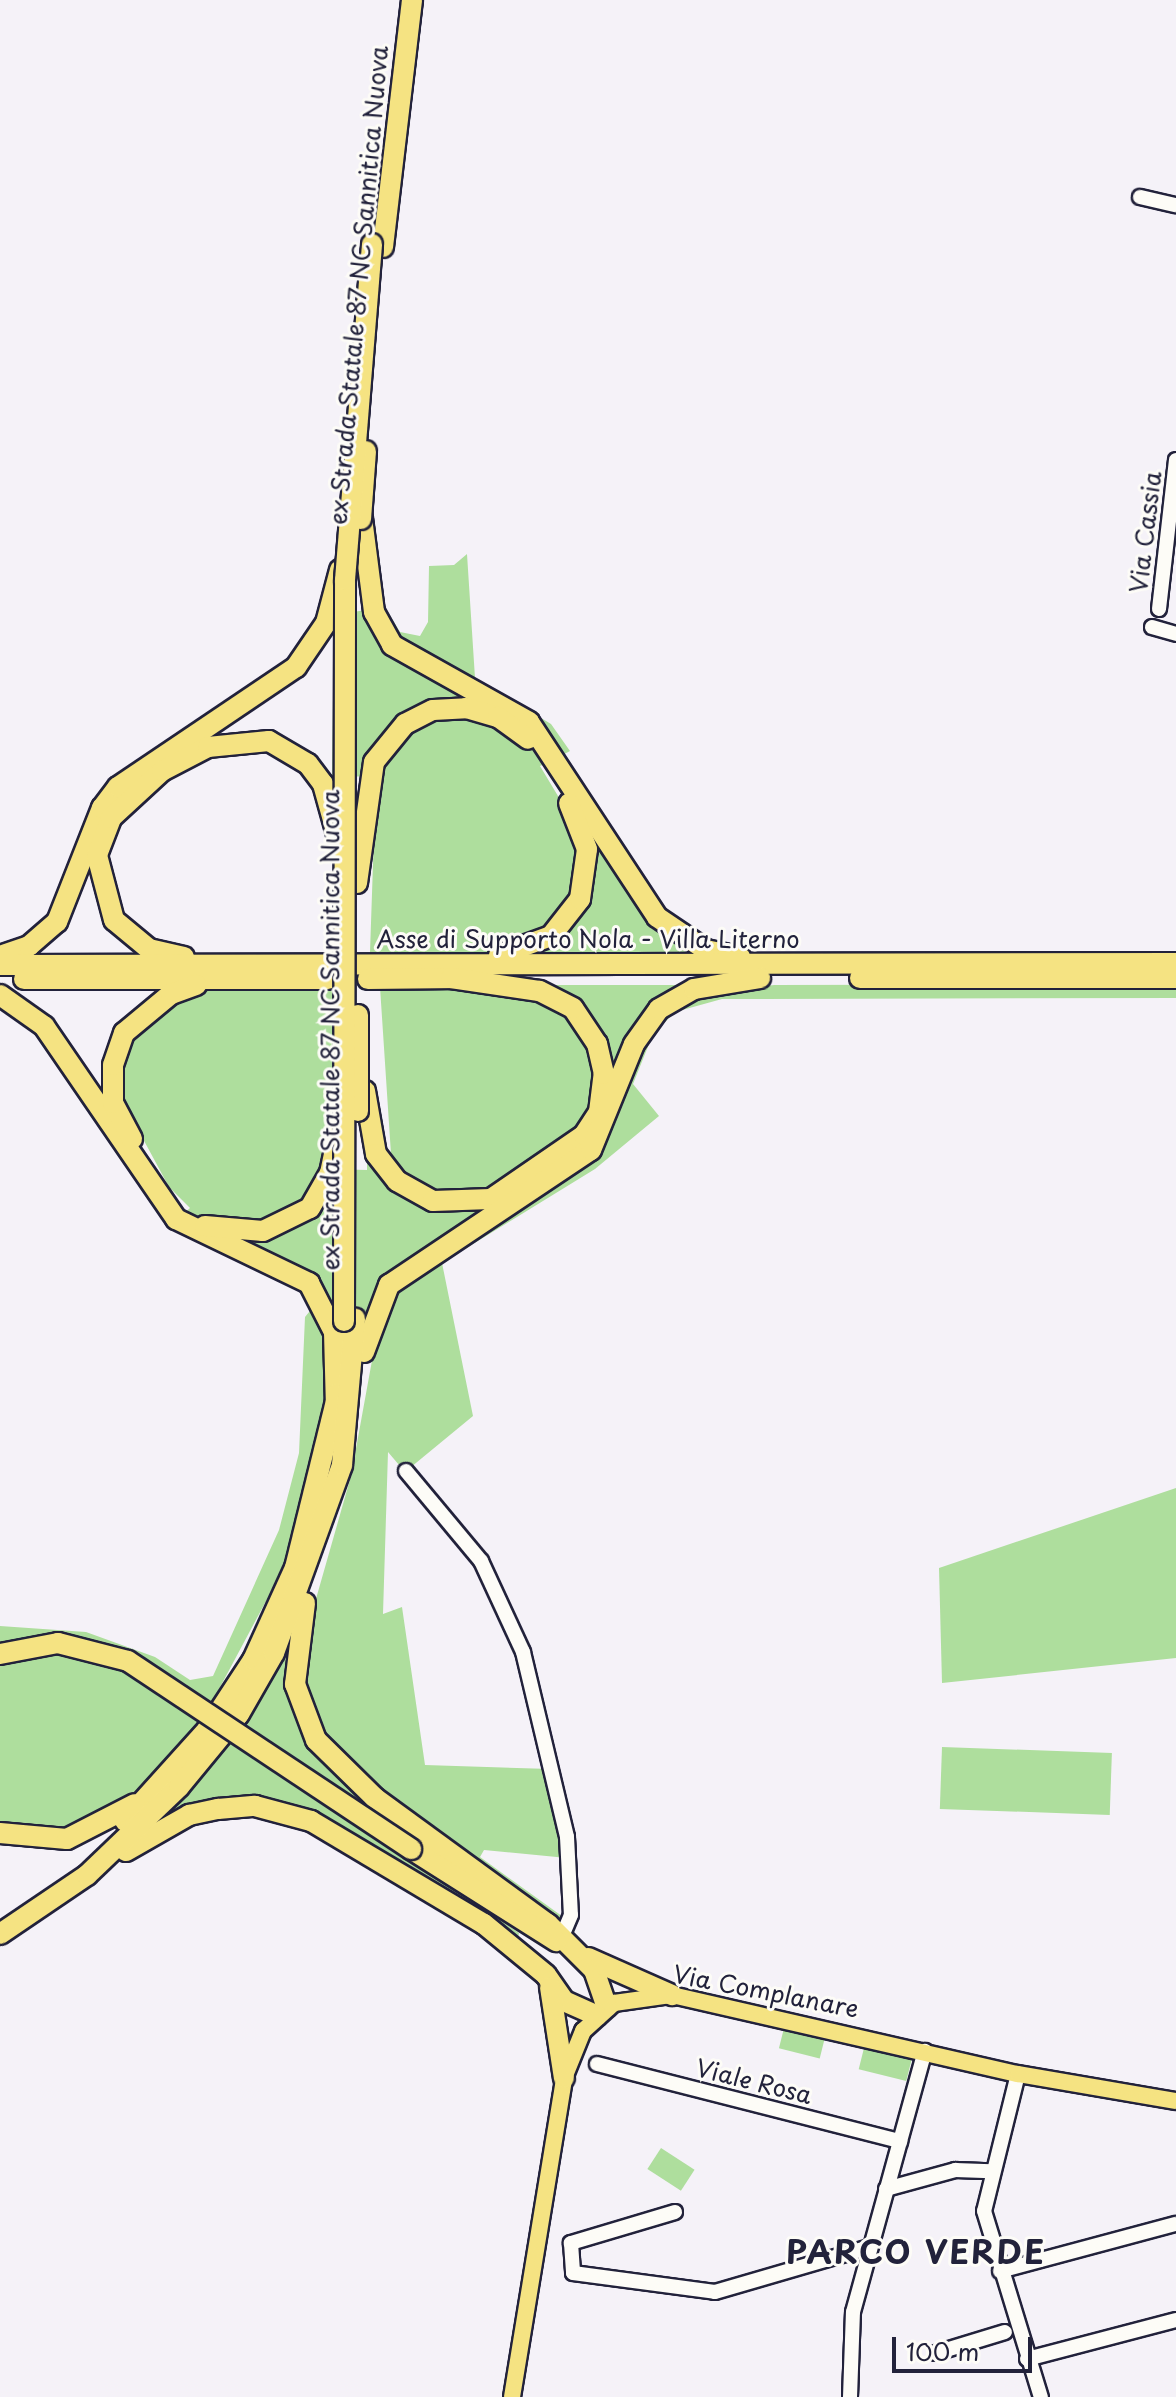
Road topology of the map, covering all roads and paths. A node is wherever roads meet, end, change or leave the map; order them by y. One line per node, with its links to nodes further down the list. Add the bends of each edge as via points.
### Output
1 (400, 0): 5 (highway, ex Strada Statale 87 NC Sannitica Nuova)
2 (412, 0): 5 (highway, ex Strada Statale 87 NC Sannitica Nuova)
3 (1140, 197): 4 (street)
4 (1176, 205)
5 (377, 245): 7 (highway, ex Strada Statale 87 NC Sannitica Nuova, bridge)
6 (1176, 460): 8 (street, Via Cassia)
7 (355, 514): 11 (highway, bridge, via 316,643 268,691); 12 (highway, via 371,599 392,645 514,709); 13 (highway, ex Strada Statale 87 NC Sannitica Nuova, bridge)
8 (1159, 609)
9 (1152, 627): 10 (street)
10 (1176, 634)
11 (166, 760): 13 (highway, bridge, via 238,740 269,741 291,751 323,784); 14 (highway, via 102,808 57,922 29,946); 19 (highway, via 111,818 97,855 101,889 114,920 149,949)
12 (552, 762): 13 (highway, via 526,736 485,711 450,708 405,724 374,762); 16 (highway, via 587,849 580,899 538,945); 17 (highway, via 657,917 679,937 740,957)
13 (351, 878): 26 (highway, ex Strada Statale 87 NC Sannitica Nuova, bridge); 27 (highway, ex Strada Statale 87 NC Sannitica Nuova, bridge)
14 (0, 956)
15 (1176, 963): 17 (highway, Asse di Supporto Nola - Villa Literno)
16 (432, 964): 17 (highway, Asse di Supporto Nola - Villa Literno); 19 (highway, Asse di Supporto Nola - Villa Literno)
17 (841, 964)
18 (0, 965): 19 (highway, Asse di Supporto Nola - Villa Literno)
19 (247, 965)
20 (0, 978): 24 (highway, Asse di Supporto Nola - Villa Literno)
21 (451, 978): 22 (highway, Asse di Supporto Nola - Villa Literno); 24 (highway, Asse di Supporto Nola - Villa Literno); 29 (highway, via 558,999 597,1044 604,1074 599,1112)
22 (760, 978): 23 (highway, Asse di Supporto Nola - Villa Literno); 29 (highway, via 694,989 659,1009 634,1044 591,1150)
23 (1176, 978)
24 (207, 981): 28 (highway, via 171,994 124,1033 113,1065 113,1103)
25 (0, 995): 28 (highway, via 44,1026)
26 (358, 1056): 29 (highway, bridge, via 376,1154 418,1196 469,1204); 30 (highway, ex Strada Statale 87 NC Sannitica Nuova, bridge)
27 (344, 1100): 28 (highway, bridge, via 321,1191 310,1208 263,1231 203,1225); 30 (highway, ex Strada Statale 87 NC Sannitica Nuova, bridge)
28 (135, 1156): 30 (highway, via 161,1204 193,1233 294,1272)
29 (544, 1178): 30 (highway, via 427,1255)
30 (350, 1319): 31 (highway, ex Strada Statale 87 NC Sannitica Nuova)
31 (343, 1411): 33 (highway, ex Strada Statale 87 NC Sannitica Nuova); 35 (highway, ex Strada Statale 87 NC Sannitica Nuova, via 295,1568 253,1660 207,1730)
32 (406, 1471): 41 (street, via 481,1561 523,1652 567,1837 572,1907)
33 (324, 1527): 37 (highway, ex Strada Statale 87 NC Sannitica Nuova, via 274,1653 239,1714 179,1787); 41 (highway, via 294,1664 306,1723 343,1771 535,1912)
34 (0, 1654): 39 (highway, bridge, via 58,1643 128,1661)
35 (149, 1796): 36 (highway, via 67,1839); 38 (highway, ex Strada Statale 87 NC Sannitica Nuova, via 76,1870)
36 (0, 1833)
37 (87, 1875): 40 (highway, ex Strada Statale 87 NC Sannitica Nuova); 42 (highway, via 189,1815 282,1810 358,1845 484,1924)
38 (0, 1920)
39 (519, 1922): 41 (highway); 42 (highway)
40 (0, 1934)
41 (568, 1945): 42 (highway, via 550,1952); 43 (highway); 44 (highway, via 599,1979)
42 (546, 1975): 44 (highway, via 564,2001); 48 (highway)
43 (672, 1995): 44 (main road, Via Complanare, via 636,1995); 45 (main road, Via Complanare)
44 (602, 2011): 48 (main road)
45 (925, 2051): 47 (main road, Via Complanare); 50 (street)
46 (597, 2064): 50 (street, Viale Rosa)
47 (1018, 2074): 49 (main road, Via Complanare); 51 (street)
48 (564, 2078): 61 (main road)
49 (1176, 2101)
50 (900, 2141): 52 (street)
51 (991, 2171): 52 (street, via 955,2170); 56 (street, via 984,2211)
52 (886, 2189): 55 (street)
53 (675, 2212): 55 (street, via 571,2243 573,2273 715,2292)
54 (1176, 2224): 56 (street)
55 (870, 2247): 62 (street, via 850,2335)
56 (1000, 2271): 58 (street)
57 (1176, 2320): 60 (street)
58 (1013, 2330): 59 (street); 60 (street)
59 (936, 2353)
60 (1027, 2359): 63 (street)
61 (512, 2397)
62 (850, 2397)
63 (1041, 2397)

